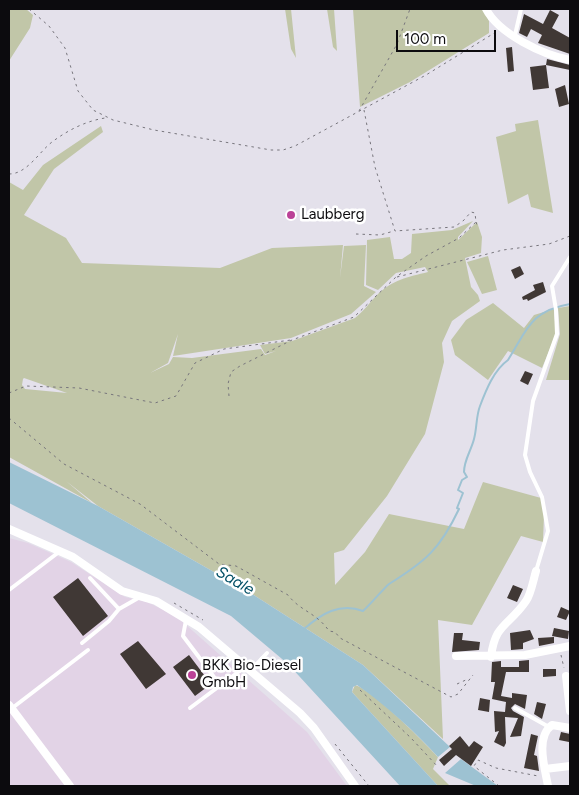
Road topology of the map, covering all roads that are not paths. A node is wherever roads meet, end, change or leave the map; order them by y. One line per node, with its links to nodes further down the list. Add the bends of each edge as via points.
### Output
1 (486, 9): 3 (street, via 501,29)
2 (521, 9): 3 (lane)
3 (514, 36): 4 (street)
4 (570, 60)
5 (570, 257): 8 (lane, via 552,286 557,334 533,401 525,455 542,497 548,531)
6 (9, 529): 7 (street)
7 (59, 551): 10 (lane); 11 (street, via 85,564 122,591)
8 (536, 571): 19 (street, via 527,600 495,636)
9 (90, 578): 12 (lane)
10 (9, 590)
11 (140, 596): 12 (lane); 13 (street, via 156,601)
12 (119, 609): 14 (lane)
13 (186, 619): 20 (street); 22 (lane, via 183,636)
14 (82, 644)
15 (570, 646): 19 (street, via 525,655)
16 (88, 650): 23 (lane)
17 (267, 653): 20 (lane)
18 (456, 656): 19 (street)
19 (491, 657)
20 (248, 669): 22 (lane); 32 (street, via 300,712)
21 (566, 676): 26 (street)
22 (220, 685): 24 (lane)
23 (10, 707): 31 (street)
24 (190, 708)
25 (515, 708): 27 (lane)
26 (570, 711)
27 (549, 727): 28 (street); 30 (street, via 544,738)
28 (570, 728)
29 (570, 766): 30 (street)
30 (546, 773): 33 (street)
31 (70, 786)
32 (355, 786)
33 (548, 786)

